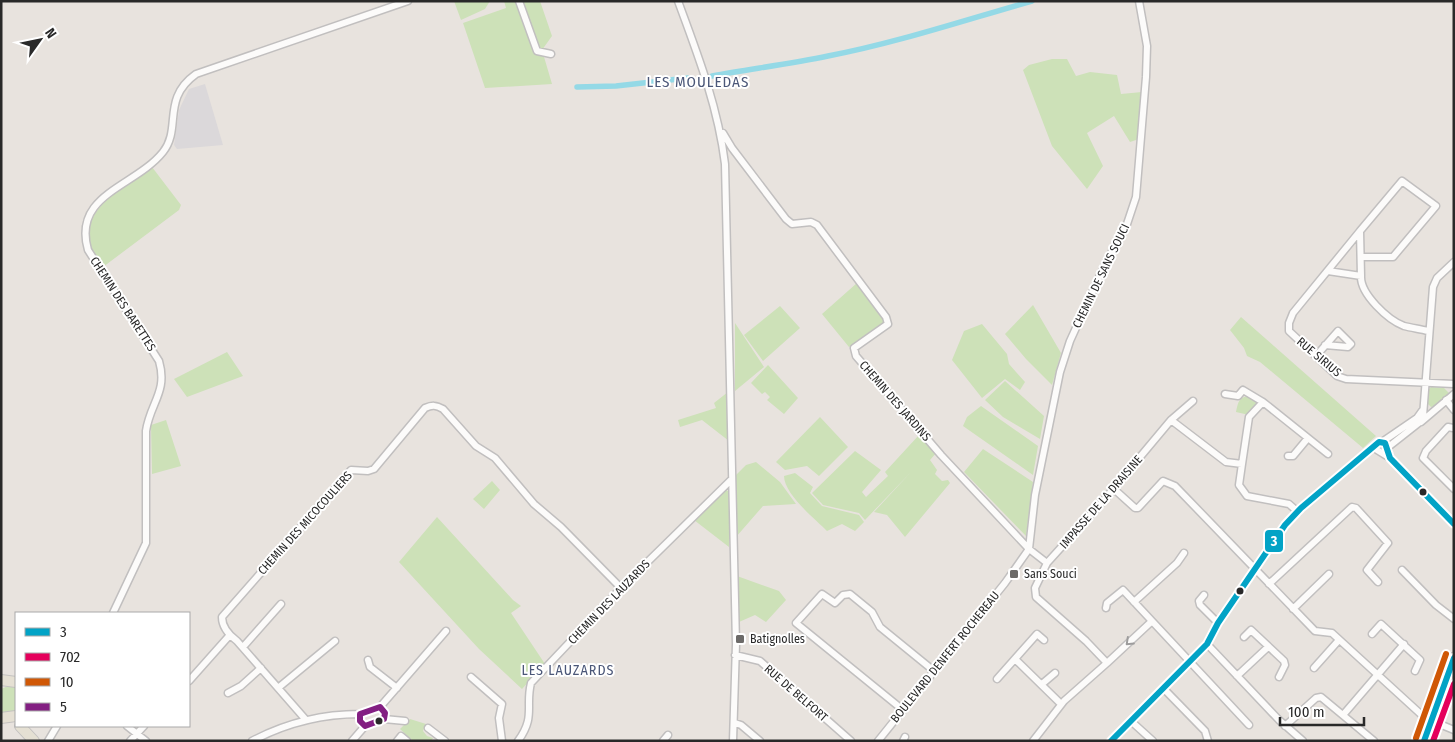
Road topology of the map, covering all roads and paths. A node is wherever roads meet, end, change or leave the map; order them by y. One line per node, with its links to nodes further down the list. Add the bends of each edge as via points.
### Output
1 (408, 1): 56 (street, CHEMIN DES BARETTES, via 196,74 178,93 170,136 163,152 92,208 85,225 88,250 159,362 163,383 146,431 146,543)
2 (519, 1): 5 (street, via 537,51)
3 (678, 1): 6 (street, via 710,87)
4 (1139, 1): 42 (street, CHEMIN DE SANS SOUCI, via 1147,62 1136,197 1126,227 1106,262 1070,341 1060,372)
5 (551, 54)
6 (720, 128): 7 (street, CHEMIN DES JARDINS); 8 (street)
7 (739, 157): 8 (street, via 729,159); 42 (street, CHEMIN DES JARDINS, via 789,223 811,222 817,226 886,317 888,324 854,348 856,356 941,455)
8 (725, 164): 37 (street)
9 (1360, 231): 10 (street); 10 (street, RUE SIRIUS, via 1402,181 1436,206 1394,257); 12 (street, RUE SIRIUS)
10 (1360, 257): 13 (street)
11 (1454, 262): 14 (street, via 1437,278 1433,287)
12 (1328, 272): 13 (street); 16 (street, RUE SIRIUS, via 1293,313 1289,323 1289,331)
13 (1361, 276): 14 (street, via 1366,294 1379,308 1402,325)
14 (1428, 330): 17 (street)
15 (1325, 346): 16 (street)
16 (1316, 356): 17 (street, RUE SIRIUS, via 1337,376 1346,379)
17 (1425, 382): 18 (street, RUE SIRIUS); 24 (street)
18 (1454, 384)
19 (1225, 394): 23 (street, via 1238,396 1243,390)
20 (1454, 394): 21 (street)
21 (1446, 400): 25 (street); 27 (street)
22 (1193, 401): 28 (street, IMPASSE DE LA DRAISINE)
23 (1263, 402): 32 (street); 36 (street, via 1249,417)
24 (1424, 402): 25 (street); 26 (street)
25 (1436, 409): 29 (street)
26 (1423, 410): 29 (street); 33 (street)
27 (1454, 410)
28 (1171, 420): 36 (street, via 1226,462); 38 (street, IMPASSE DE LA DRAISINE)
29 (1420, 422): 33 (street)
30 (1453, 426): 31 (street); 39 (street, via 1448,427 1423,458)
31 (1454, 434)
32 (1308, 438): 34 (street); 35 (street, via 1293,456)
33 (1382, 448): 40 (street, via 1368,452); 41 (street)
34 (1328, 454)
35 (1288, 456)
36 (1242, 464): 40 (street, via 1239,485 1242,492 1247,496 1289,504)
37 (732, 479): 50 (street, CHEMIN DES LAUZARDS); 71 (street)
38 (1114, 489): 44 (street, IMPASSE DE LA DRAISINE); 45 (street, via 1138,508 1163,481 1174,486)
39 (1454, 489)
40 (1298, 512): 45 (street)
41 (1454, 524)
42 (1029, 548): 44 (street); 79 (street, BOULEVARD DENFERT ROCHEREAU)
43 (1184, 553): 52 (street)
44 (1047, 563): 76 (street, IMPASSE DE LA DRAISINE, via 1035,588 1036,597)
45 (1254, 570): 49 (street); 59 (street)
46 (1402, 570): 57 (street)
47 (1329, 574): 55 (street)
48 (1378, 582): 49 (street, via 1367,570 1388,543 1352,507)
49 (1269, 584): 55 (street)
50 (621, 588): 62 (street, CHEMIN DES MICOCOULIERS, via 534,504 495,458 476,446 450,415 436,405 425,408 374,469 368,472 351,470 224,613 222,622); 128 (street, CHEMIN DES LAUZARDS, via 531,683 528,692 530,715)
51 (1204, 595): 59 (street, via 1200,605)
52 (1134, 602): 54 (street, via 1123,590 1107,603); 58 (street)
53 (281, 604): 70 (street)
54 (1106, 608)
55 (1294, 609): 65 (street, via 1315,631 1327,631)
56 (113, 612)
57 (1454, 619)
58 (1151, 622): 75 (street); 76 (street, one-way to 76)
59 (1218, 622): 67 (street)
60 (446, 631): 92 (street)
61 (1372, 634): 68 (street, via 1381,624)
62 (230, 636): 70 (street); 88 (street)
63 (1244, 637): 69 (street, via 1251,630)
64 (1044, 640): 73 (street, via 1037,634)
65 (1340, 640): 78 (street); 82 (street)
66 (335, 641): 91 (street)
67 (1207, 644): 75 (street); 83 (street)
68 (1404, 644): 80 (street, via 1420,660); 82 (street)
69 (1268, 647): 83 (street); 85 (street, via 1284,661)
70 (243, 648): 77 (street)
71 (736, 655): 105 (street); 132 (street, RUE DE BELFORT, via 760,661)
72 (1454, 657): 103 (main road)
73 (1015, 659): 87 (street); 90 (street)
74 (368, 660): 92 (street, via 370,667)
75 (1190, 661): 93 (street); 106 (street)
76 (1107, 663): 95 (street)
77 (261, 668): 91 (street); 94 (street)
78 (1314, 668)
79 (934, 671): 97 (street, BOULEVARD DENFERT ROCHEREAU); 97 (street, via 880,627 872,612 850,594 843,595 835,603 822,594 796,623)
80 (1415, 671)
81 (1055, 673): 90 (street)
82 (1377, 674): 99 (street); 103 (street)
83 (1237, 676): 108 (street)
84 (471, 677): 127 (street, via 502,704 499,718)
85 (1280, 677)
86 (2, 679): 89 (main road)
87 (997, 679)
88 (190, 680)
89 (15, 682)
90 (1042, 684): 95 (street)
91 (278, 688): 101 (street)
92 (397, 688): 96 (street)
93 (1164, 689): 104 (street); 137 (street, via 1205,731)
94 (228, 693)
95 (1062, 704): 134 (street)
96 (380, 707): 98 (street); 100 (street, via 385,713)
97 (903, 710): 133 (street, BOULEVARD DENFERT ROCHEREAU)
98 (360, 714): 101 (street); 107 (street, via 360,721)
99 (1343, 715): 108 (street, via 1326,700 1316,698); 139 (street)
100 (384, 719): 102 (street); 107 (street)
101 (306, 720): 122 (street, via 273,730)
102 (405, 721)
103 (1429, 721): 115 (street); 140 (main road)
104 (1132, 722): 135 (street); 136 (street)
105 (735, 723): 130 (street); 131 (street, via 741,724)
106 (1249, 725)
107 (365, 726): 123 (street)
108 (1285, 726): 138 (street)
109 (21, 727): 118 (main road)
110 (29, 727): 118 (main road)
111 (56, 727): 119 (street)
112 (128, 727): 116 (street)
113 (143, 727): 116 (street)
114 (428, 728): 126 (street)
115 (1454, 730)
116 (136, 734): 120 (street); 121 (street)
117 (668, 735): 129 (street)
118 (33, 739)
119 (48, 741)
120 (130, 741)
121 (146, 741)
122 (252, 741)
123 (352, 741)
124 (397, 741): 125 (street, via 402,736)
125 (406, 741)
126 (445, 741)
127 (502, 741)
128 (518, 741)
129 (663, 741)
130 (733, 741)
131 (760, 741)
132 (851, 741)
133 (878, 741)
134 (1033, 741)
135 (1111, 741)
136 (1153, 741)
137 (1208, 741)
138 (1303, 741)
139 (1374, 741)
140 (1424, 741)

